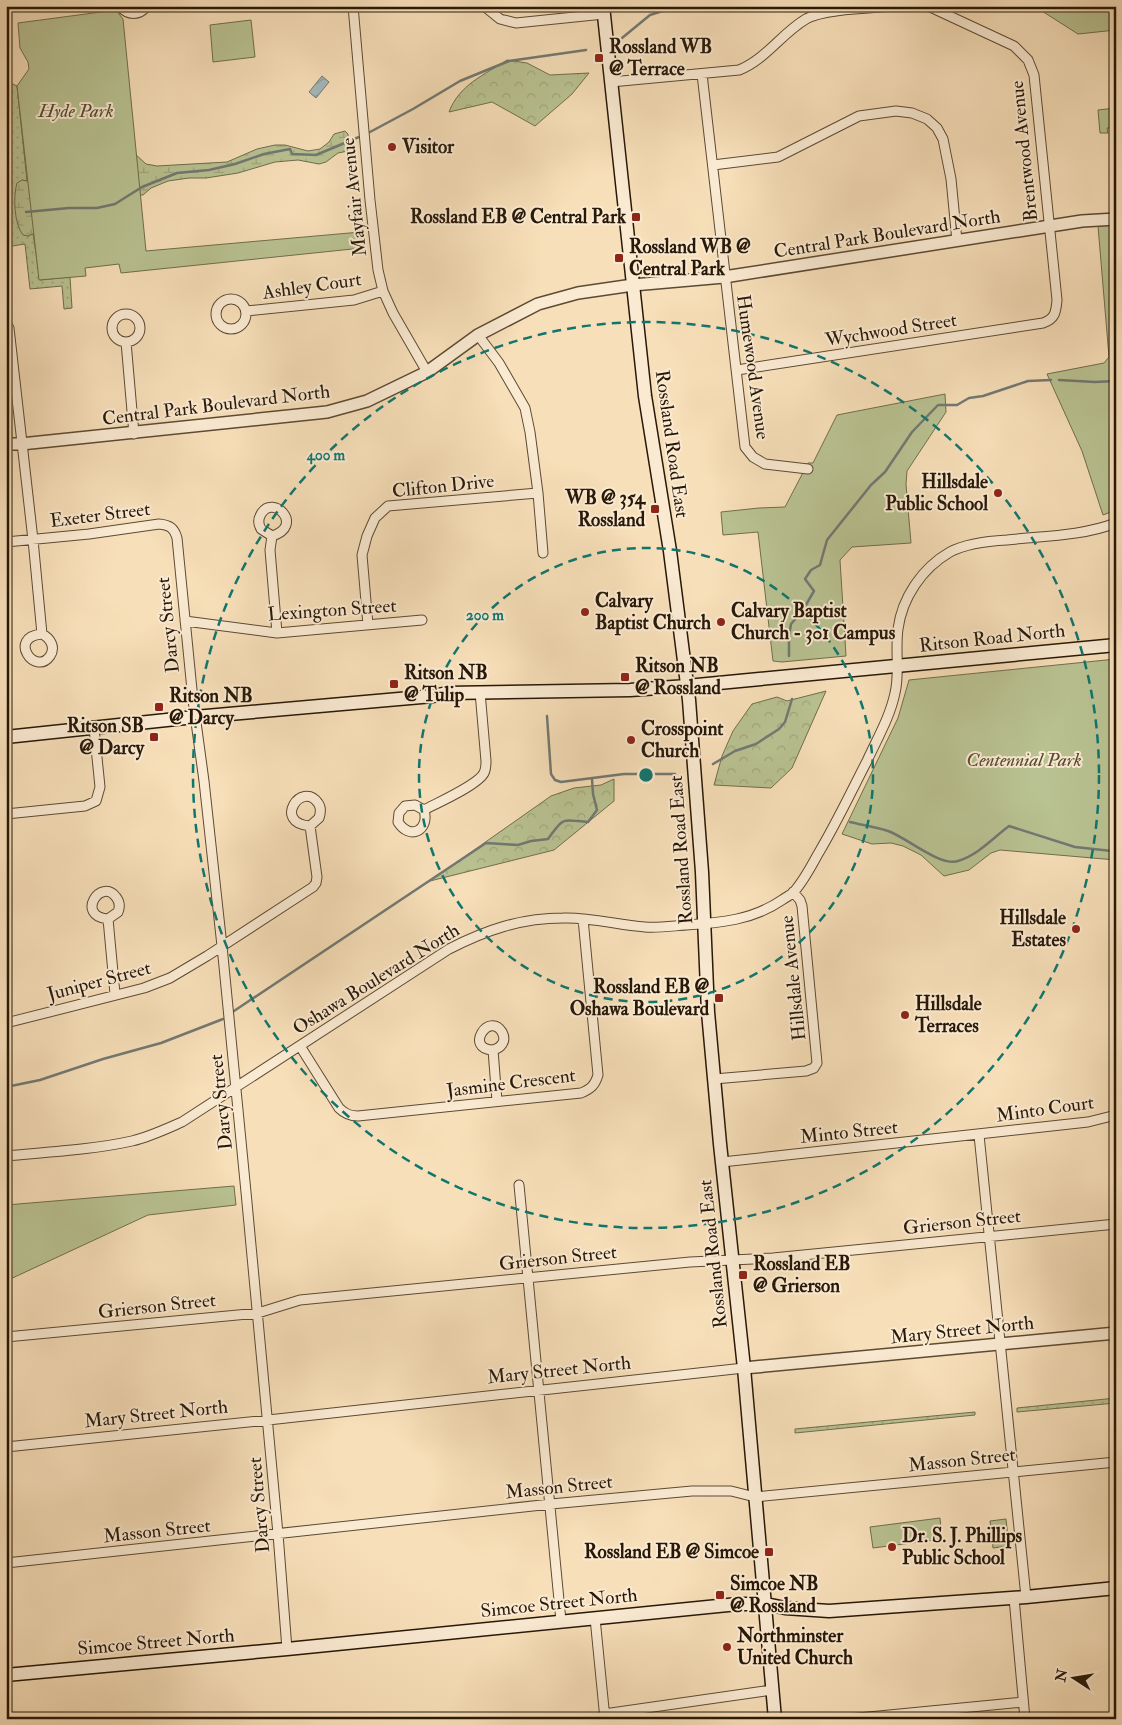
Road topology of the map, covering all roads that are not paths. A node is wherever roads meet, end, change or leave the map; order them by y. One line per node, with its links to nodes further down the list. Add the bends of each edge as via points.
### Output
1 (120, 6): 2 (street, via 132,14 143,11)
2 (147, 6)
3 (353, 6): 16 (street, Mayfair Avenue, via 370,200)
4 (484, 6): 7 (street, via 500,19 516,22)
5 (893, 6): 8 (street, via 822,13 808,18 745,68)
6 (928, 6): 12 (street, Brentwood Avenue, via 1014,46 1028,60 1034,75)
7 (603, 10): 9 (main road, Rossland Road East)
8 (702, 74): 9 (street); 10 (street, Humewood Avenue)
9 (611, 82): 15 (main road, Rossland Road East)
10 (713, 165): 13 (street, via 778,157 859,116 896,111 912,113 927,119 944,139); 14 (street, Humewood Avenue)
11 (1116, 219): 12 (street, Central Park Boulevard North)
12 (1049, 227): 13 (street, Central Park Boulevard North); 18 (street, Brentwood Avenue, via 1057,300 1056,311)
13 (957, 241): 14 (street, Central Park Boulevard North)
14 (724, 278): 15 (street, Central Park Boulevard North); 22 (street, Humewood Avenue)
15 (633, 285): 20 (street, Central Park Boulevard North, via 578,293 538,304); 42 (main road, Rossland Road East, via 645,396 670,551)
16 (383, 291): 17 (street, Ashley Court, via 354,300); 23 (street, Mayfair Avenue)
17 (246, 312)
18 (1050, 320): 22 (street, Wychwood Street)
19 (6, 324): 26 (street)
20 (478, 335): 23 (street, Central Park Boulevard North); 28 (street, via 524,408)
21 (126, 342): 24 (street)
22 (737, 370): 27 (street, Humewood Avenue, via 745,447 765,464)
23 (427, 372): 24 (street, Central Park Boulevard North, via 367,401 327,412)
24 (134, 434): 26 (street, Central Park Boulevard North)
25 (6, 444): 26 (street, Central Park Boulevard North)
26 (21, 444): 31 (street)
27 (808, 469)
28 (538, 493): 34 (street); 37 (street, Clifton Drive, via 388,506 375,518 362,555)
29 (1116, 523): 41 (street, Oshawa Boulevard North, via 1080,533 967,545 949,552 929,568 910,592 898,629)
30 (272, 536): 38 (street, via 270,550)
31 (33, 540): 32 (street, Exeter Street); 33 (street, Exeter Street, via 168,524 177,538); 39 (street)
32 (6, 542)
33 (177, 552): 36 (street, Darcy Street)
34 (543, 553)
35 (422, 620): 37 (street, Lexington Street)
36 (184, 621): 38 (street, Lexington Street); 44 (street, Darcy Street)
37 (368, 625): 38 (street, Lexington Street)
38 (277, 633)
39 (42, 634)
40 (1116, 645): 41 (main road, Ritson Road North)
41 (897, 667): 42 (main road, Ritson Road North); 50 (street, Oshawa Boulevard North, via 895,693 883,727 829,836)
42 (687, 686): 43 (main road, Ritson Road North); 53 (main road, Rossland Road East)
43 (480, 692): 44 (main road, Ritson Road North); 47 (street, via 486,769 464,788)
44 (195, 717): 45 (main road, Ritson Road North); 54 (street, Darcy Street)
45 (94, 728): 46 (main road, Ritson Road North); 48 (street, via 100,787 96,801 78,807)
46 (6, 737)
47 (424, 810)
48 (6, 814)
49 (310, 826): 54 (street, Juniper Street, via 316,883)
50 (793, 892): 53 (street, Oshawa Boulevard North, via 757,914); 59 (street, Hillsdale Avenue, via 802,906 817,1064 806,1071)
51 (108, 919): 55 (street)
52 (584, 919): 53 (street, Oshawa Boulevard North, via 648,927); 57 (street, Oshawa Boulevard North, via 539,919 475,935); 61 (street, Jasmine Crescent, via 598,1066 596,1083 581,1093)
53 (705, 924): 59 (main road, Rossland Road East)
54 (222, 946): 55 (street, Juniper Street, via 170,978); 60 (street, Darcy Street)
55 (115, 994): 56 (street, Juniper Street)
56 (6, 1023)
57 (300, 1046): 60 (street, Oshawa Boulevard North); 61 (street, Jasmine Crescent, via 339,1108 351,1116)
58 (493, 1050): 61 (street)
59 (714, 1079): 65 (main road, Rossland Road East)
60 (236, 1088): 64 (street, Oshawa Boulevard North, via 182,1122 132,1141); 71 (street, Darcy Street)
61 (497, 1102)
62 (1116, 1115): 63 (street, Minto Court, via 1088,1122)
63 (979, 1135): 65 (street, Minto Street); 68 (street)
64 (6, 1156)
65 (722, 1162): 69 (main road, Rossland Road East)
66 (519, 1185): 70 (street)
67 (1116, 1224): 68 (street, Grierson Street)
68 (989, 1236): 69 (street, Grierson Street); 74 (street)
69 (733, 1260): 70 (street, Grierson Street); 75 (main road, Rossland Road East)
70 (527, 1278): 71 (street, Grierson Street, via 300,1300); 76 (street)
71 (258, 1313): 73 (street, Grierson Street); 77 (street, Darcy Street)
72 (1116, 1333): 74 (street, Mary Street North)
73 (6, 1338)
74 (1001, 1344): 75 (street, Mary Street North); 80 (street)
75 (744, 1368): 76 (street, Mary Street North); 81 (main road, Rossland Road East)
76 (538, 1390): 77 (street, Mary Street North); 82 (street)
77 (268, 1420): 78 (street, Mary Street North); 83 (street, Darcy Street)
78 (6, 1446)
79 (1116, 1462): 80 (street, Masson Street)
80 (1013, 1472): 81 (street, Masson Street); 86 (street)
81 (755, 1497): 82 (street, Masson Street, via 731,1491 692,1490); 87 (main road, Rossland Road East)
82 (551, 1504): 83 (street, Masson Street); 89 (street)
83 (278, 1534): 84 (street, Masson Street); 90 (street, Darcy Street)
84 (6, 1563)
85 (1116, 1588): 86 (main road, Simcoe Street North)
86 (1020, 1597): 87 (main road, Simcoe Street North, via 829,1611); 93 (street)
87 (766, 1604): 88 (main road, Simcoe Street North); 92 (main road, Rossland Road East)
88 (595, 1618): 89 (main road, Simcoe Street North); 94 (street)
89 (561, 1621): 90 (main road, Simcoe Street North)
90 (287, 1649): 91 (main road, Simcoe Street North)
91 (6, 1675)
92 (772, 1690): 94 (street); 95 (main road, Rossland Road East)
93 (1023, 1702): 96 (street); 97 (street)
94 (604, 1716)
95 (775, 1719)
96 (848, 1719)
97 (1024, 1719)

